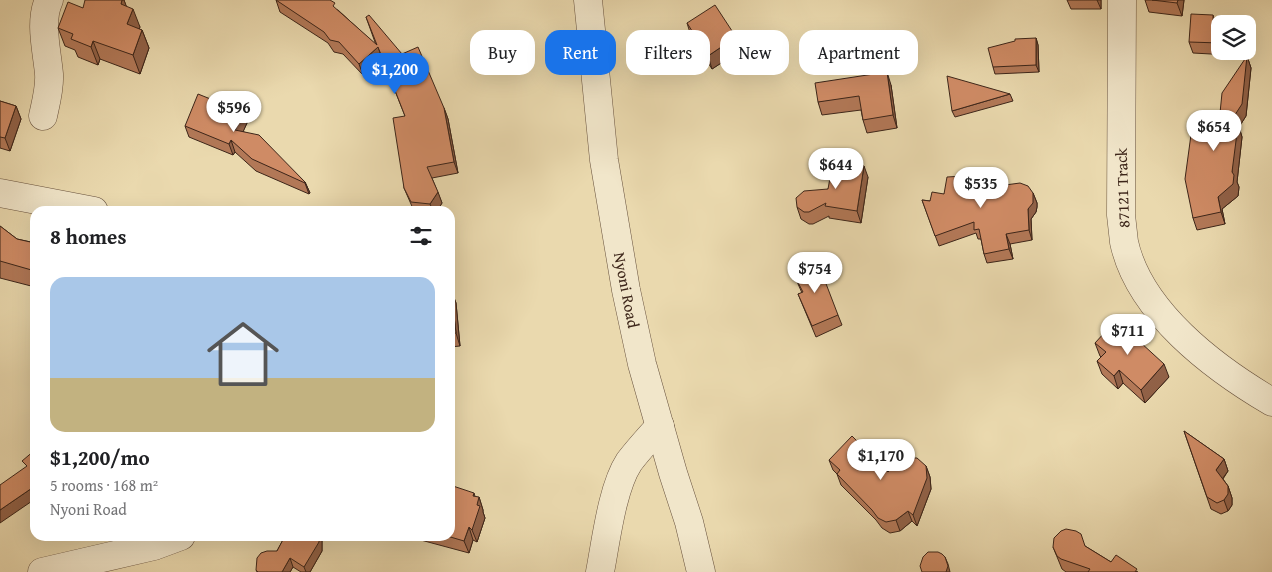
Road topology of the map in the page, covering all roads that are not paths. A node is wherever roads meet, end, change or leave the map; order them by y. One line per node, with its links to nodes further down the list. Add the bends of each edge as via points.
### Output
1 (49, 0): 4 (street, via 44,29 49,88)
2 (588, 0): 8 (street, Nyoni Road, via 604,160 628,299)
3 (1122, 0): 7 (street, 87121 Track, via 1121,215 1124,242 1133,267 1147,293 1186,340 1214,364)
4 (43, 116)
5 (0, 193): 6 (street)
6 (68, 206)
7 (1272, 402)
8 (660, 426): 11 (street, via 628,463 620,480); 12 (street, Nyoni Road)
9 (168, 541): 10 (street)
10 (42, 572)
11 (600, 572)
12 (701, 572)

